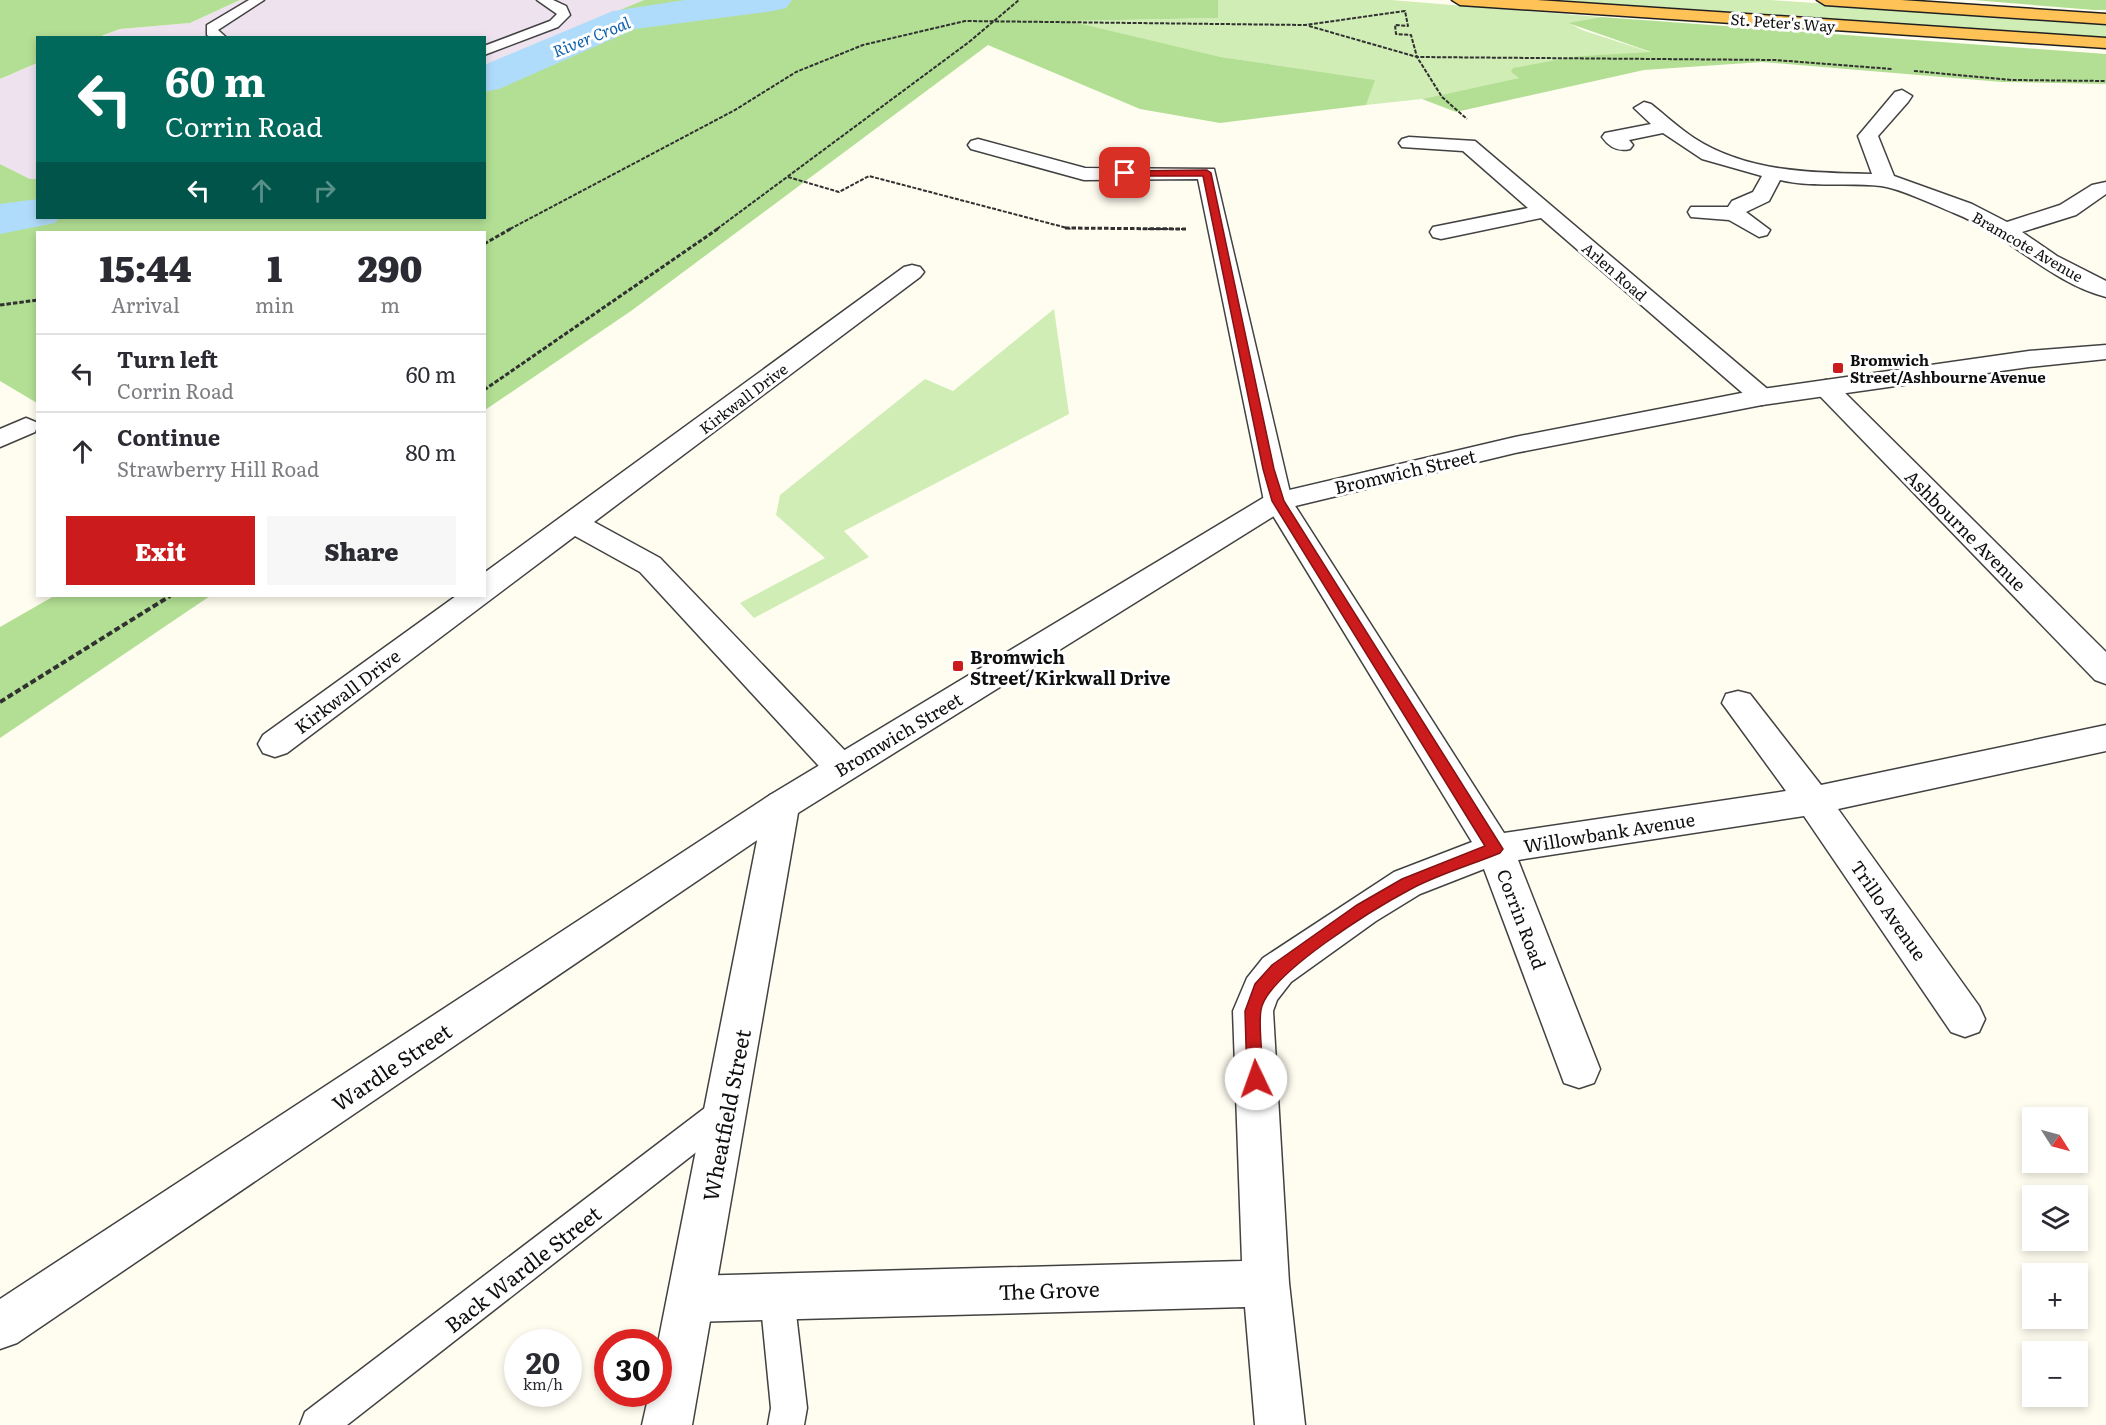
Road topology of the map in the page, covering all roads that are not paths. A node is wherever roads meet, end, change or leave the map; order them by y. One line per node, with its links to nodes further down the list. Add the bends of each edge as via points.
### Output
1 (258, 0): 6 (lane, via 212,28)
2 (543, 0): 8 (lane, via 562,9 564,15 554,24)
3 (1460, 0): 7 (highway, St. Peter's Way)
4 (1825, 0): 5 (highway, St. Peter's Way)
5 (2106, 19)
6 (218, 36)
7 (2106, 44)
8 (486, 50)
9 (1902, 96): 16 (street, via 1895,109 1872,125 1868,136)
10 (1674, 104): 11 (street, Bramcote Avenue, via 1640,104)
11 (1665, 127): 14 (street, via 1612,137); 15 (street, Bramcote Avenue, via 1709,155)
12 (1409, 142): 18 (street, Arlen Road, via 1472,148)
13 (978, 144): 31 (street, Corrin Road, via 1084,174 1207,173)
14 (1623, 145)
15 (1773, 175): 16 (street, Bramcote Avenue); 20 (street, via 1761,196 1740,206)
16 (1885, 180): 22 (street, Bramcote Avenue, via 1964,209)
17 (2106, 188): 22 (street, via 2068,210)
18 (1545, 211): 23 (street); 28 (street, Arlen Road)
19 (1699, 212): 20 (street)
20 (1734, 214): 21 (street)
21 (1759, 230)
22 (2005, 230): 25 (street, Bramcote Avenue, via 2049,261)
23 (1441, 232)
24 (912, 272): 32 (street, Kirkwall Drive)
25 (2106, 290)
26 (2106, 352): 27 (street, Bromwich Street)
27 (1826, 388): 28 (street, Bromwich Street); 35 (street, Ashbourne Avenue)
28 (1762, 397): 31 (street, Bromwich Street, via 1515,445)
29 (26, 426): 30 (street)
30 (0, 439)
31 (1278, 501): 39 (street, Bromwich Street); 42 (street, Corrin Road)
32 (573, 523): 33 (street, Kirkwall Drive); 39 (street, via 650,565)
33 (486, 588)
34 (475, 597): 38 (street, Kirkwall Drive)
35 (2106, 672)
36 (1738, 704): 40 (street, Trillo Avenue)
37 (2106, 738): 40 (street, Willowbank Avenue)
38 (275, 744)
39 (841, 768): 41 (street, Bromwich Street)
40 (1813, 801): 42 (street, Willowbank Avenue); 43 (street, Trillo Avenue)
41 (782, 805): 45 (street, Wheatfield Street); 49 (street, Wardle Street)
42 (1495, 849): 44 (street, Corrin Road); 46 (street, Willowbank Avenue, via 1407,883 1362,910 1278,970 1261,990 1253,1011)
43 (1965, 1019)
44 (1579, 1069)
45 (726, 1110): 48 (street, Wheatfield Street); 50 (lane, Back Wardle Street)
46 (1266, 1283): 47 (street, The Grove); 53 (street)
47 (777, 1296): 48 (street, The Grove); 52 (lane, via 789,1408)
48 (690, 1299): 51 (street, Wheatfield Street)
49 (0, 1326)
50 (318, 1425)
51 (667, 1425)
52 (786, 1425)
53 (1280, 1425)

